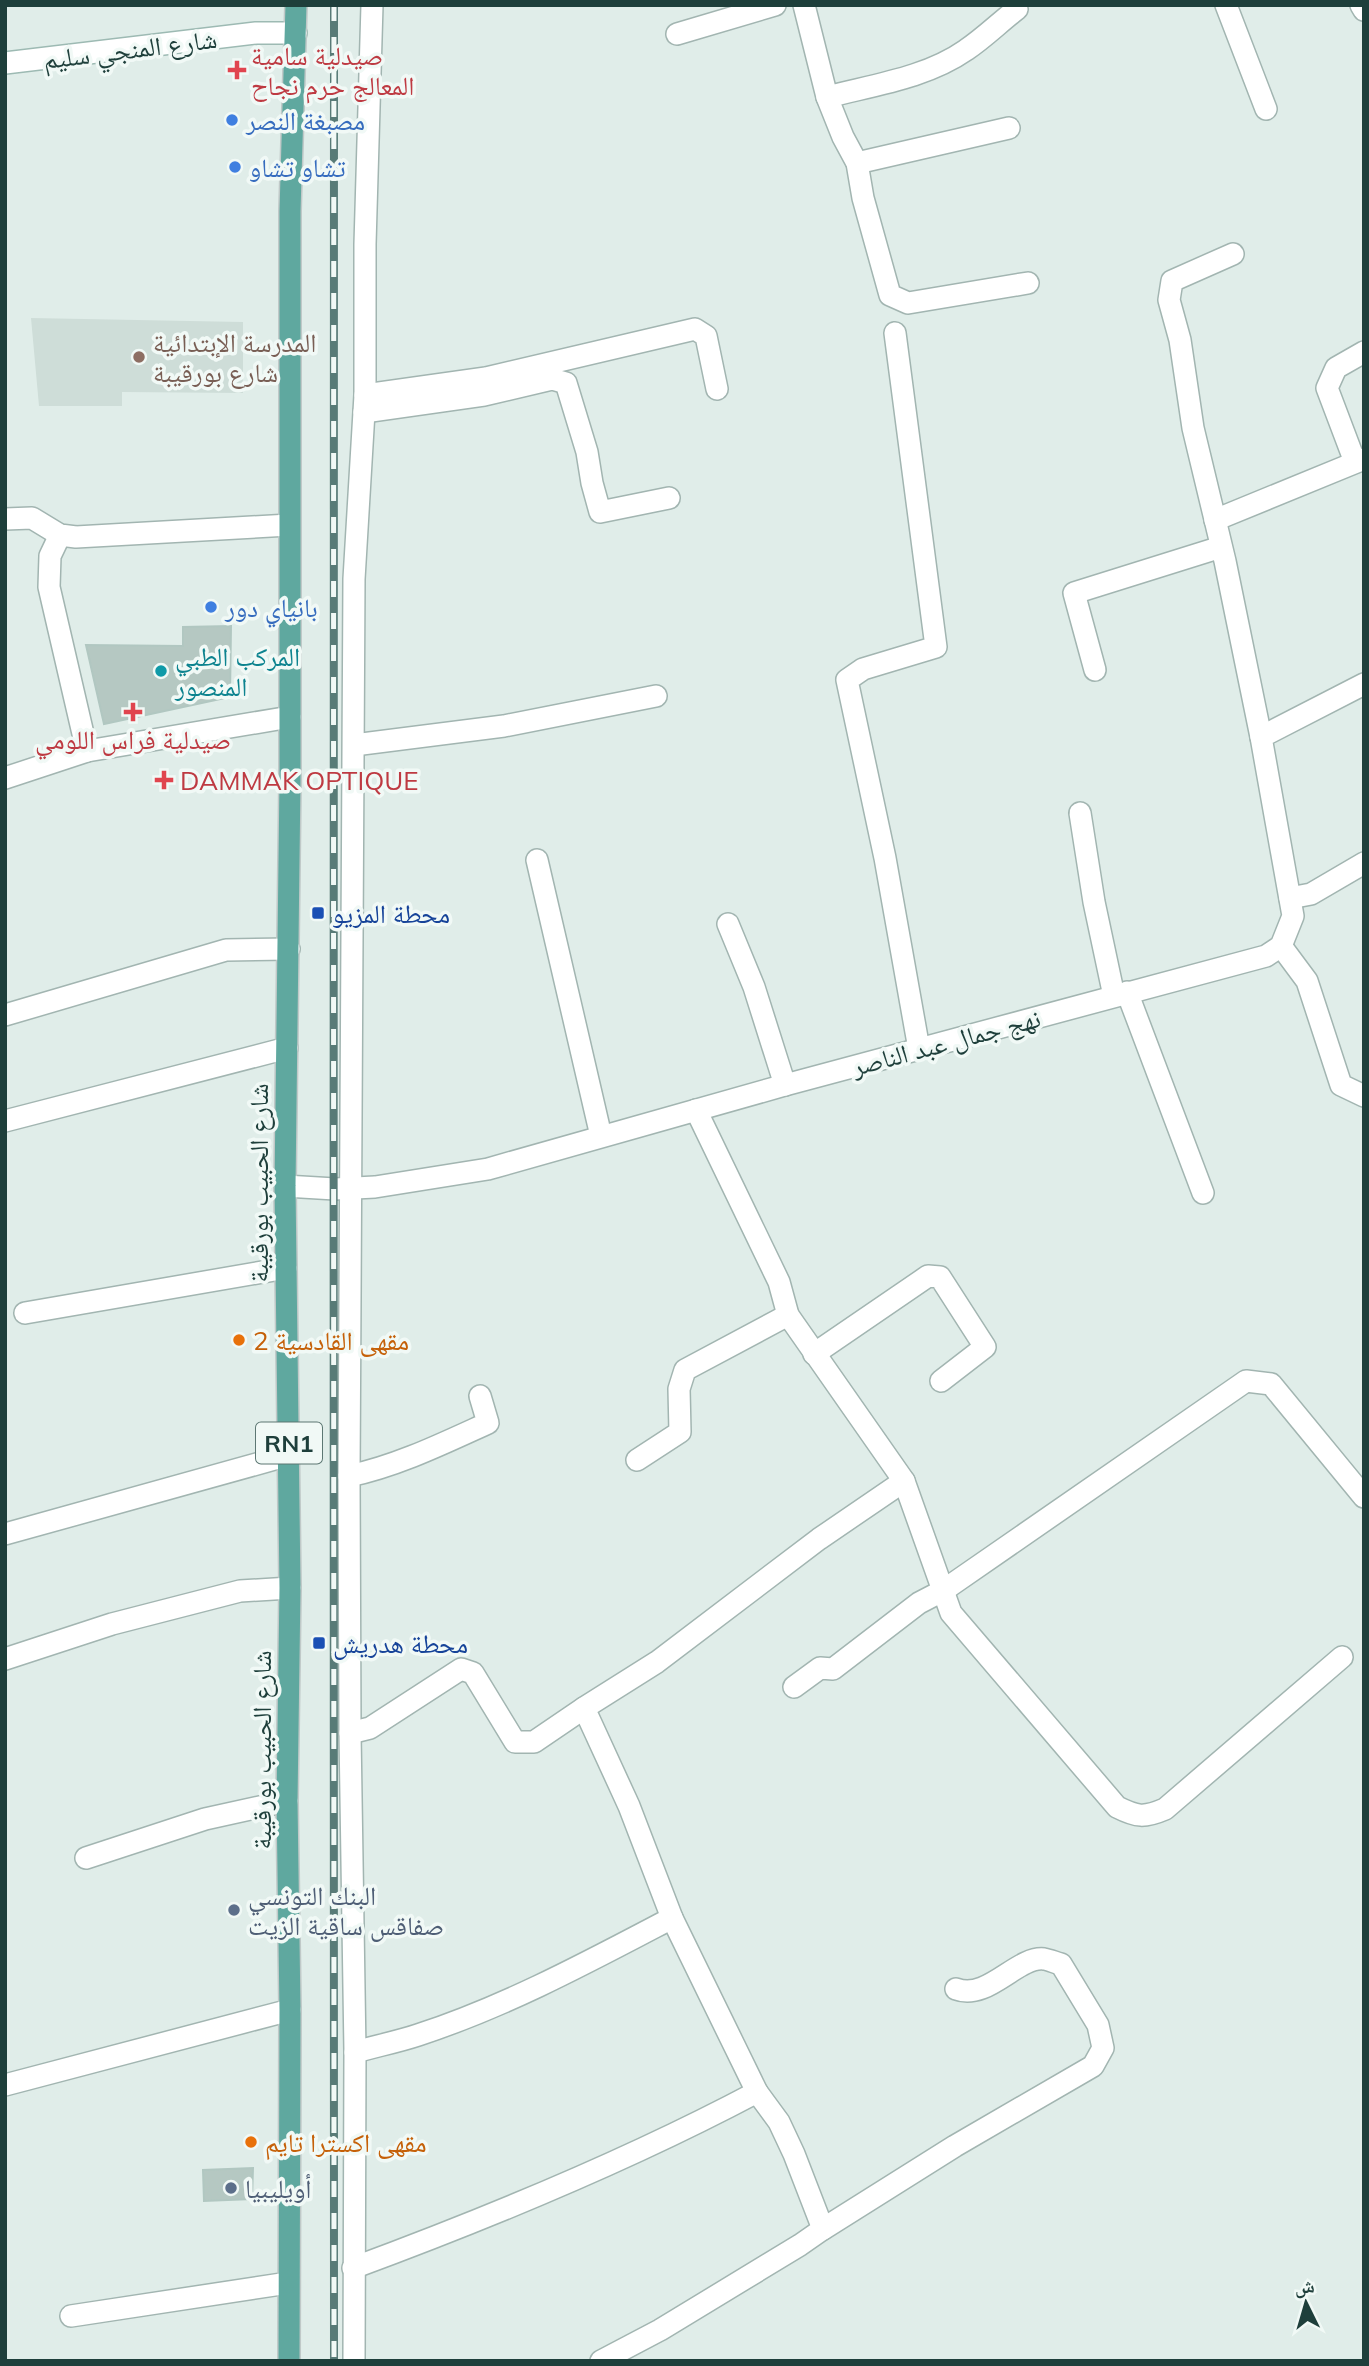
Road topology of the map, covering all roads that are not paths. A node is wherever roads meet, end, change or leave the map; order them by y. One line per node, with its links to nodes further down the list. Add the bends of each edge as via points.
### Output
1 (296, 5): 9 (main road, شارع الحبيب بورقيبة / RN1)
2 (372, 5): 21 (street)
3 (775, 5): 10 (street)
4 (804, 5): 12 (street)
5 (1226, 5): 13 (street)
6 (1361, 5): 8 (street)
7 (1017, 9): 12 (street, via 965,51 933,68)
8 (1364, 10)
9 (296, 33): 11 (street, شارع المنجي سليم, via 256,33); 26 (main road, شارع الحبيب بورقيبة / RN1, via 290,198)
10 (677, 34)
11 (5, 63)
12 (827, 97): 15 (street)
13 (1266, 109)
14 (1009, 128): 15 (street)
15 (857, 163): 17 (street, via 890,295 908,303)
16 (1233, 254): 25 (street, via 1172,281 1169,300)
17 (1028, 284)
18 (895, 332): 47 (street, via 936,648 863,669 847,680)
19 (1364, 352): 22 (street, via 1336,368 1327,388)
20 (717, 389): 21 (street, via 706,336 695,329)
21 (364, 403): 23 (street, via 484,395 552,379 566,383 600,512); 34 (street, via 354,579)
22 (1359, 461): 25 (street)
23 (669, 498)
24 (5, 519): 27 (street, via 32,518)
25 (1215, 520): 28 (street)
26 (289, 525): 27 (street); 32 (main road, شارع الحبيب بورقيبة / RN1)
27 (60, 535): 35 (street, via 50,556 49,587)
28 (1221, 547): 29 (street, via 1074,593); 33 (street)
29 (1094, 670)
30 (1364, 684): 33 (street)
31 (656, 696): 34 (street, via 505,726)
32 (290, 717): 35 (street); 43 (main road, شارع الحبيب بورقيبة / RN1)
33 (1261, 737): 40 (street)
34 (354, 744): 54 (street)
35 (87, 751): 36 (street)
36 (5, 778)
37 (1080, 813): 44 (street, via 1094,902)
38 (537, 860): 52 (street)
39 (1364, 863): 40 (street, via 1311,894)
40 (1290, 898): 42 (street, via 1293,916)
41 (728, 924): 48 (street)
42 (1281, 946): 44 (street, نهج جمال عبد الناصر, via 1266,956); 49 (street, via 1307,981 1340,1085)
43 (289, 949): 45 (street, via 226,950); 46 (main road, شارع الحبيب بورقيبة / RN1)
44 (1121, 994): 47 (street, نهج جمال عبد الناصر); 55 (street)
45 (5, 1015)
46 (287, 1048): 51 (street); 53 (main road, شارع الحبيب بورقيبة / RN1)
47 (919, 1049): 48 (street, نهج جمال عبد الناصر)
48 (785, 1085): 50 (street, نهج جمال عبد الناصر)
49 (1364, 1096)
50 (696, 1110): 52 (street, نهج جمال عبد الناصر); 58 (street, via 779,1282)
51 (5, 1121)
52 (601, 1136): 54 (street, نهج جمال عبد الناصر, via 488,1169)
53 (285, 1186): 54 (street, نهج جمال عبد الناصر); 56 (main road, شارع الحبيب بورقيبة / RN1)
54 (351, 1188): 64 (street)
55 (1203, 1193)
56 (286, 1268): 57 (street); 62 (main road, شارع الحبيب بورقيبة / RN1)
57 (26, 1313)
58 (788, 1315): 59 (street); 63 (street, via 685,1370 679,1389 680,1432)
59 (814, 1354): 60 (street, via 928,1276 940,1277 985,1347); 65 (street)
60 (941, 1381)
61 (480, 1396): 64 (street, via 488,1423)
62 (289, 1455): 67 (street); 68 (main road, شارع الحبيب بورقيبة / RN1)
63 (637, 1460)
64 (349, 1476): 74 (street)
65 (904, 1481): 69 (street); 73 (street, via 657,1662)
66 (1364, 1497): 69 (street, via 1271,1384 1246,1381)
67 (5, 1534)
68 (290, 1588): 71 (street, via 240,1591 112,1624); 75 (main road, شارع الحبيب بورقيبة / RN1)
69 (944, 1590): 70 (street, via 951,1613 1117,1807 1133,1815 1165,1809); 72 (street, via 833,1669 820,1668)
70 (1342, 1657)
71 (5, 1659)
72 (794, 1687)
73 (584, 1708): 74 (street, via 534,1742 515,1742 472,1673 461,1669 370,1728); 77 (street, via 629,1806)
74 (349, 1733): 80 (street)
75 (287, 1801): 76 (street, via 205,1819); 79 (main road, شارع الحبيب بورقيبة / RN1)
76 (86, 1858)
77 (672, 1919): 80 (street, via 475,2014); 82 (street)
78 (956, 1989): 83 (street, via 984,1988 1042,1959 1061,1964 1098,2025 1103,2048 1093,2066)
79 (290, 2010): 81 (street); 85 (main road, شارع الحبيب بورقيبة / RN1)
80 (355, 2052): 84 (street)
81 (5, 2085)
82 (757, 2092): 83 (street, via 779,2122); 84 (street, via 646,2148 448,2233)
83 (822, 2229): 89 (street, via 660,2330)
84 (353, 2268): 88 (street)
85 (288, 2283): 86 (street); 87 (main road, شارع الحبيب بورقيبة / RN1)
86 (71, 2316)
87 (289, 2361)
88 (354, 2361)
89 (601, 2361)

